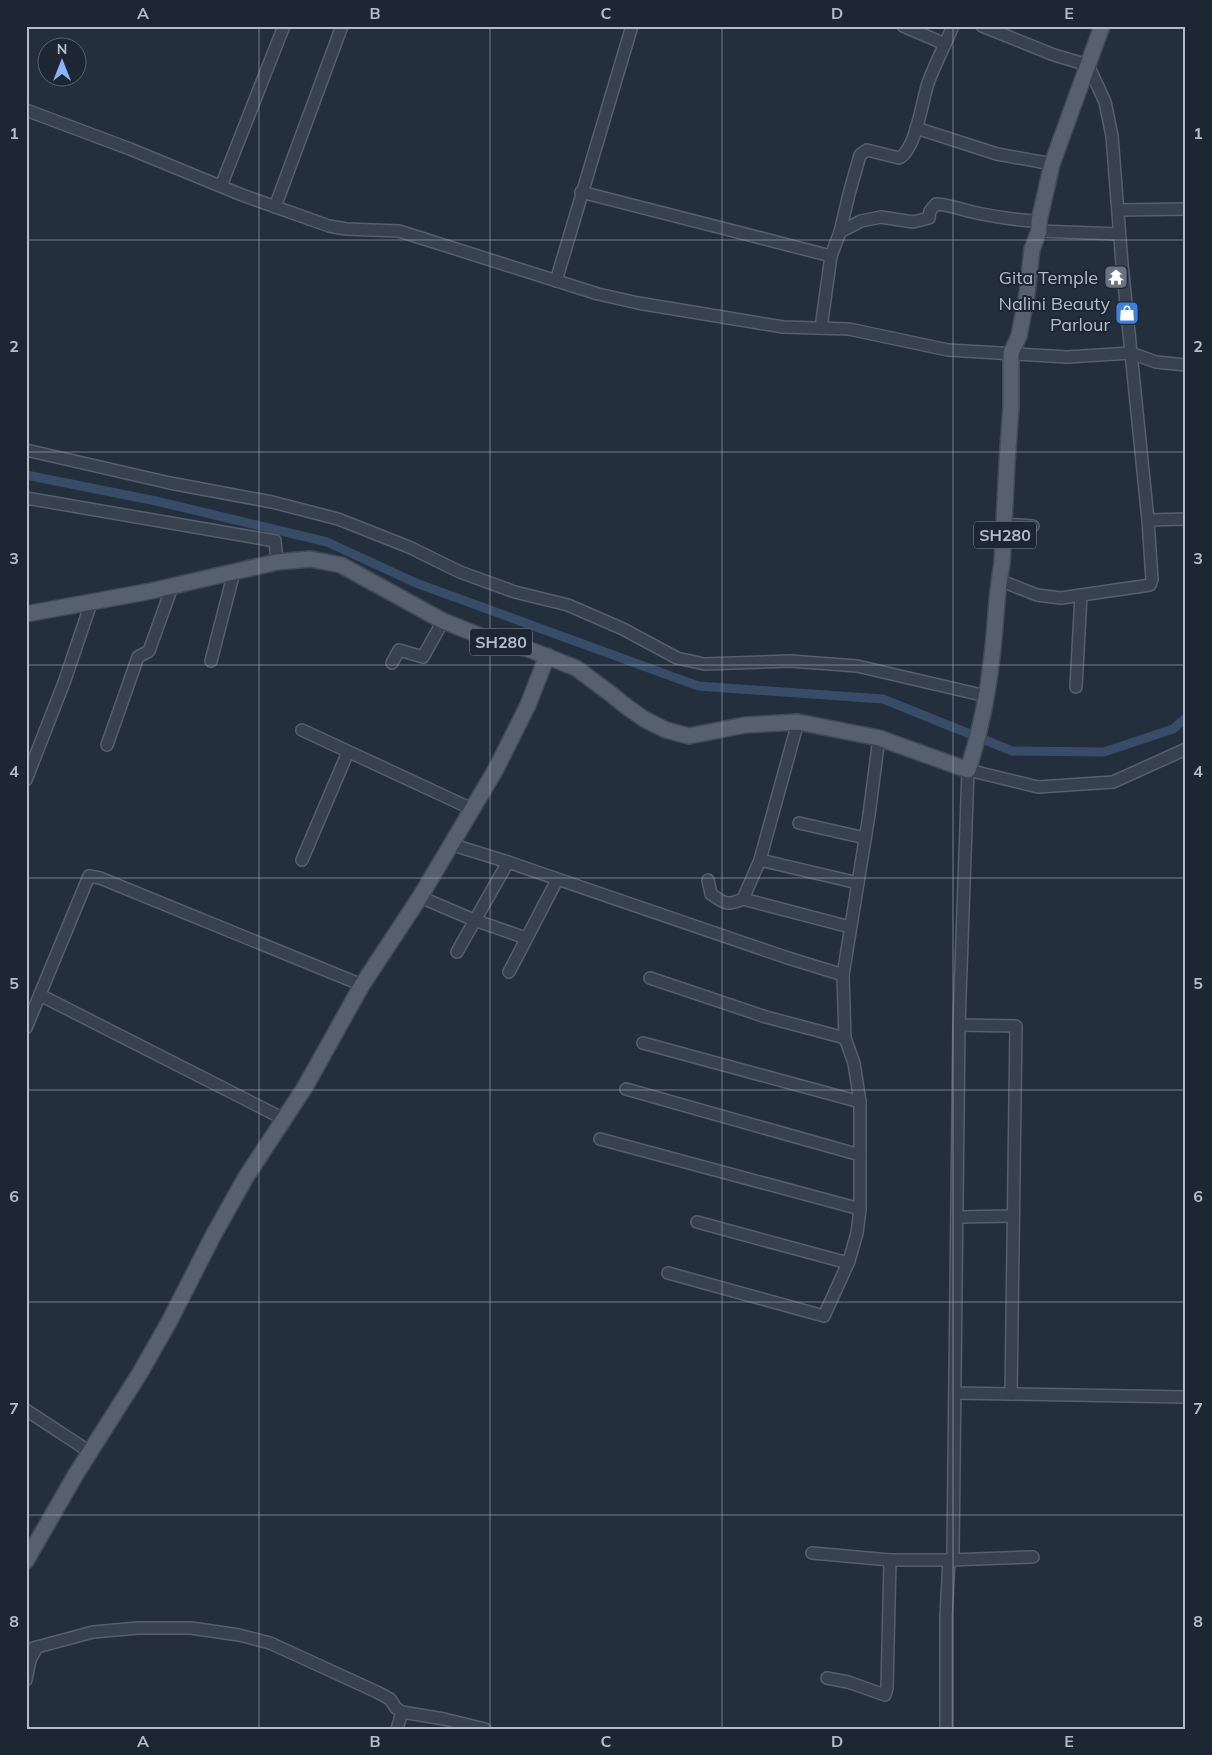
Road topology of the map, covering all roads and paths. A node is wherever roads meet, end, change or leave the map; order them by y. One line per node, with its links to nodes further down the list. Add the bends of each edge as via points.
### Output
1 (284, 26): 14 (street)
2 (342, 26): 16 (street)
3 (632, 26): 15 (street)
4 (903, 26): 9 (street)
5 (953, 26): 9 (street)
6 (982, 26): 8 (street)
7 (1102, 26): 10 (main road, SH280)
8 (1003, 30): 10 (street, via 1054,55)
9 (945, 44): 12 (street, via 928,84)
10 (1088, 65): 13 (main road, SH280); 18 (street, via 1105,102 1109,121)
11 (26, 110): 14 (street)
12 (916, 128): 13 (street, via 997,154); 20 (street, via 902,157 871,150 862,152)
13 (1052, 164): 19 (main road, SH280)
14 (221, 186): 16 (street)
15 (581, 192): 22 (street); 23 (street)
16 (275, 207): 23 (street, via 329,226 399,232)
17 (1186, 209): 18 (street)
18 (1118, 210): 21 (street)
19 (1039, 226): 20 (street, via 936,204 929,218 913,222 880,217 861,221); 21 (street); 25 (main road, SH280, via 1032,249 1019,336)
20 (840, 232): 22 (street)
21 (1119, 234): 26 (street)
22 (831, 256): 24 (street)
23 (556, 281): 24 (street, via 598,294 712,316 783,328)
24 (820, 328): 25 (street, via 849,329 948,350)
25 (1011, 353): 26 (street, via 1067,357); 32 (main road, SH280)
26 (1131, 353): 27 (street, via 1156,362); 31 (street)
27 (1186, 365)
28 (26, 450): 46 (street, via 338,519 469,575 515,592 568,605 624,629 677,658 704,664 790,661 856,666)
29 (26, 498): 34 (street, via 275,541)
30 (1186, 519): 31 (street)
31 (1148, 520): 38 (street, via 1150,585)
32 (1005, 524): 33 (street); 36 (main road, SH280)
33 (1033, 526)
34 (277, 562): 35 (main road, SH280); 41 (main road, SH280, via 310,558 341,565)
35 (234, 572): 37 (main road, SH280); 43 (street)
36 (999, 580): 38 (street, via 1037,595 1061,598); 46 (main road, SH280)
37 (172, 586): 39 (main road, SH280); 50 (street, via 149,651 138,657)
38 (1080, 595): 45 (street)
39 (91, 603): 40 (main road, SH280); 54 (street)
40 (26, 614)
41 (443, 621): 42 (main road, SH280); 44 (street, via 423,657 399,650)
42 (547, 656): 47 (main road, SH280, via 576,668 644,719 666,730 689,736 745,725); 55 (main road, via 512,740)
43 (211, 661)
44 (392, 663)
45 (1076, 687)
46 (986, 696): 53 (main road, SH280)
47 (798, 722): 49 (main road, SH280); 60 (street)
48 (302, 730): 52 (street)
49 (879, 738): 53 (main road, SH280); 57 (street)
50 (107, 745)
51 (1186, 748): 53 (street, via 1113,782 1038,787)
52 (348, 752): 55 (street); 59 (street)
53 (970, 763): 76 (street)
54 (26, 780)
55 (472, 809): 58 (main road)
56 (799, 823): 57 (street)
57 (865, 838): 64 (street)
58 (450, 844): 61 (street); 65 (main road)
59 (302, 860)
60 (760, 860): 64 (street); 66 (street)
61 (508, 862): 62 (street); 67 (street)
62 (557, 880): 69 (street); 72 (street)
63 (708, 880): 66 (street, via 712,894 722,902 731,904)
64 (858, 883): 68 (street)
65 (420, 897): 67 (street); 74 (main road)
66 (743, 899): 68 (street)
67 (474, 920): 69 (street); 70 (street)
68 (850, 927): 72 (street)
69 (526, 938): 71 (street)
70 (457, 952)
71 (509, 972)
72 (844, 975): 78 (street)
73 (650, 978): 78 (street, via 766,1017)
74 (362, 985): 75 (street, via 89,876); 82 (main road)
75 (40, 995): 77 (street); 82 (street)
76 (960, 1026): 86 (street); 87 (street, via 1016,1026)
77 (26, 1028)
78 (846, 1038): 81 (street)
79 (643, 1043): 81 (street)
80 (626, 1089): 84 (street)
81 (860, 1102): 84 (street)
82 (284, 1119): 95 (main road, via 246,1177 169,1322)
83 (600, 1139): 85 (street)
84 (860, 1155): 85 (street)
85 (860, 1208): 89 (street)
86 (957, 1216): 87 (street); 91 (street)
87 (1013, 1216): 92 (street)
88 (697, 1222): 89 (street)
89 (848, 1263): 90 (street, via 824,1316)
90 (668, 1273)
91 (955, 1393): 92 (street); 97 (street)
92 (1011, 1394): 93 (street)
93 (1186, 1397)
94 (26, 1410): 95 (street)
95 (90, 1452): 99 (main road)
96 (812, 1553): 100 (street)
97 (951, 1556): 98 (street); 100 (street); 107 (street, via 946,1616)
98 (1033, 1556)
99 (26, 1560)
100 (890, 1560): 102 (street, via 887,1688 884,1694)
101 (30, 1653): 103 (street); 104 (street, via 93,1632 138,1628 191,1628 239,1635 270,1643 377,1692 390,1699)
102 (827, 1678)
103 (26, 1680)
104 (402, 1712): 105 (street); 106 (street)
105 (397, 1729)
106 (485, 1729)
107 (946, 1729)

